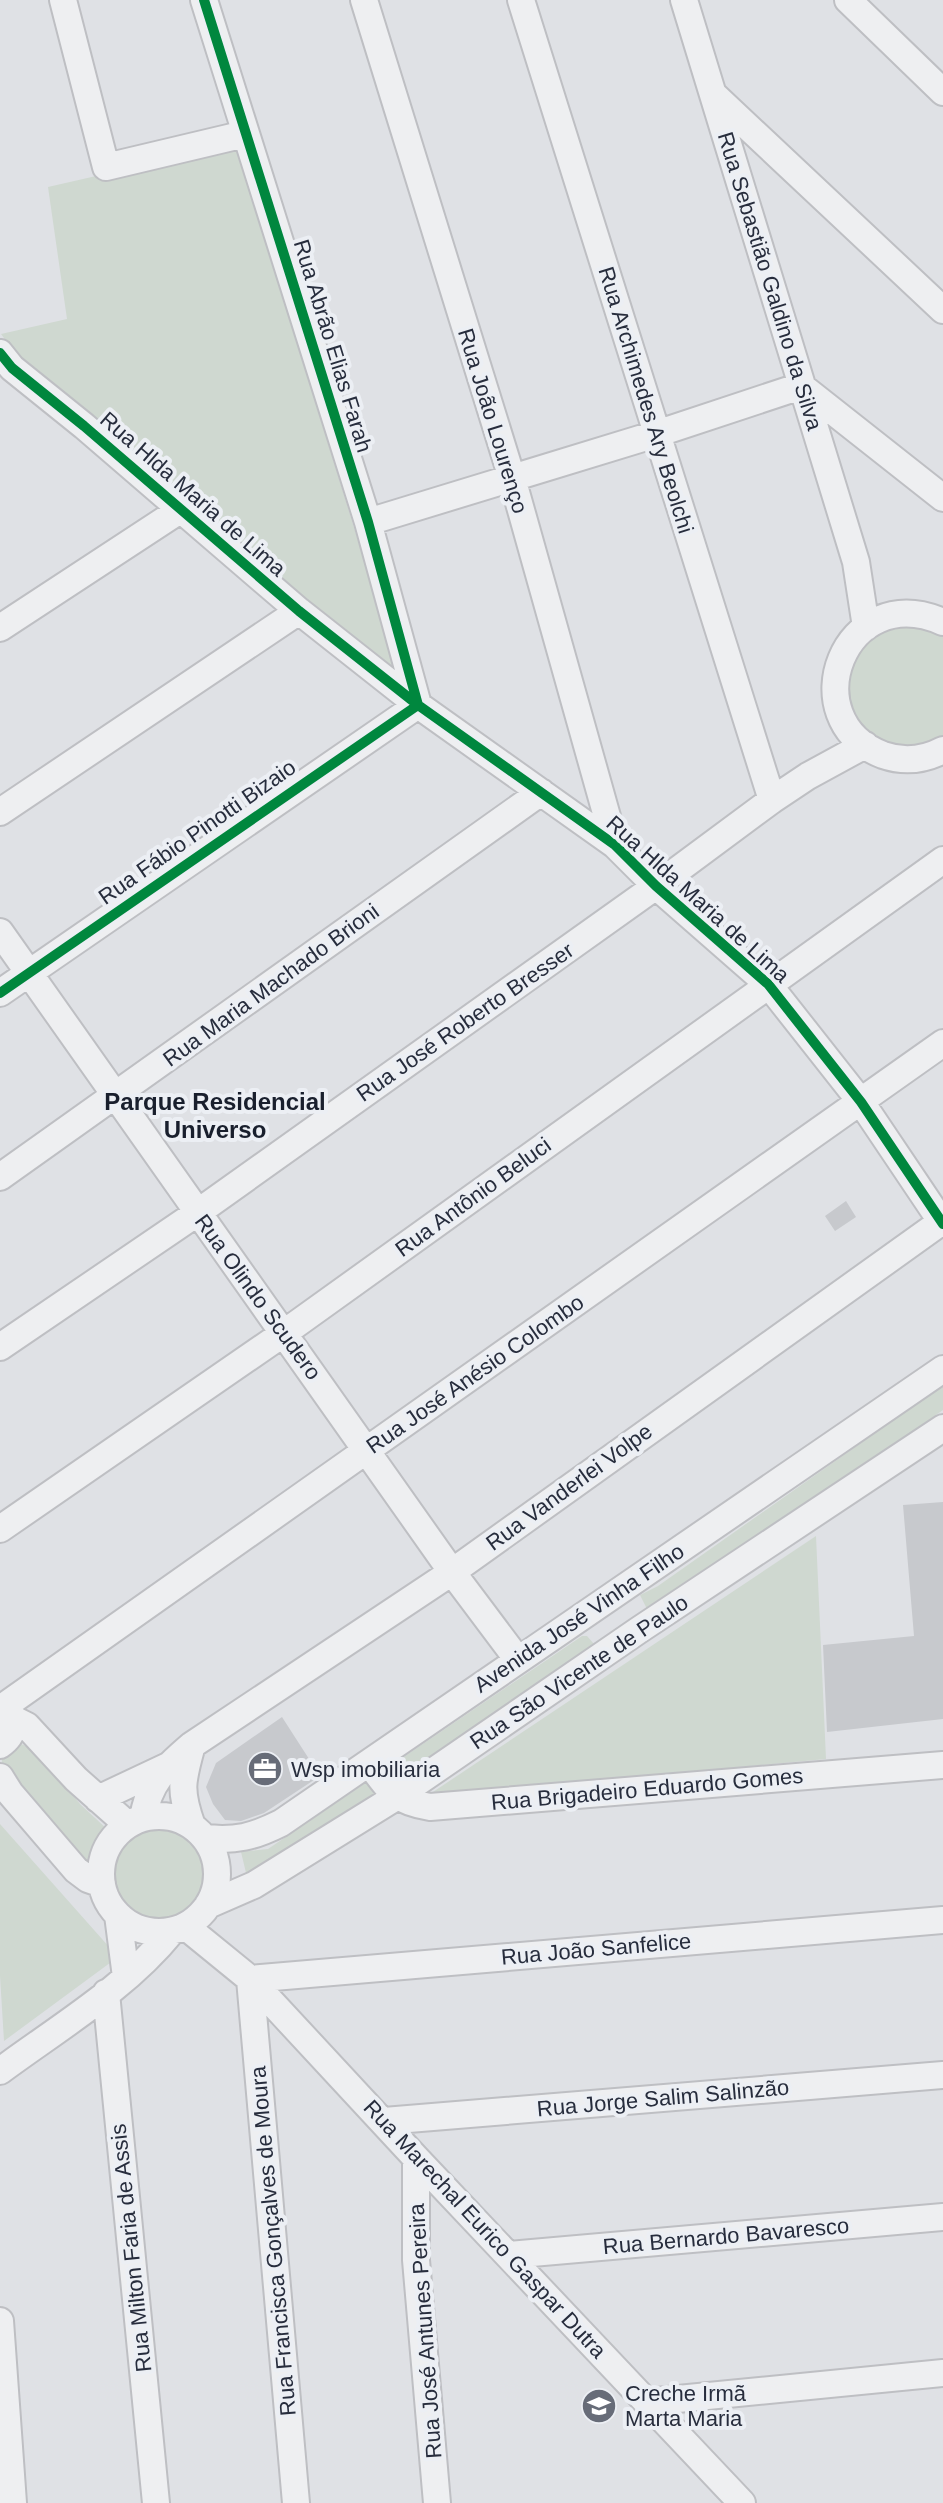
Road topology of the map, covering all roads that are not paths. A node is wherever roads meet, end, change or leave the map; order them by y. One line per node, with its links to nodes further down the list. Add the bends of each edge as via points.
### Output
1 (63, 0): 9 (street, via 106,167)
2 (204, 0): 9 (street, Rua Abrão Elias Farah)
3 (364, 0): 14 (street, Rua João Lourenço)
4 (521, 0): 13 (street, Rua Archimedes Ary Beolchi)
5 (684, 0): 8 (street, Rua Sebastião Galdino da Silva)
6 (848, 0): 7 (street)
7 (943, 92)
8 (713, 93): 10 (street); 12 (street, Rua Sebastião Galdino da Silva)
9 (245, 134): 17 (street, Rua Abrão Elias Farah)
10 (943, 310)
11 (0, 353): 16 (street, Rua Hlda Maria de Lima)
12 (801, 386): 13 (street); 15 (street); 18 (street, Rua Sebastião Galdino da Silva)
13 (656, 434): 14 (street); 28 (street, Rua Archimedes Ary Beolchi)
14 (512, 478): 17 (street); 30 (street, Rua João Lourenço)
15 (943, 498)
16 (180, 510): 19 (street, Rua Hlda Maria de Lima); 23 (street)
17 (368, 522): 24 (street, Rua Abrão Elias Farah)
18 (856, 562): 21 (street, Rua Sebastião Galdino da Silva); 22 (street, Rua Sebastião Galdino da Silva)
19 (299, 611): 24 (street, Rua Hlda Maria de Lima); 29 (street)
20 (937, 611): 21 (street)
21 (898, 613): 22 (street)
22 (866, 627): 25 (street, via 839,662 835,684 838,706)
23 (0, 628)
24 (418, 705): 27 (street, Rua Hlda Maria de Lima); 34 (street, Rua Fábio Pinotti Bizaio)
25 (856, 736): 26 (street, via 889,757); 28 (street, Rua José Roberto Bresser)
26 (942, 752)
27 (541, 792): 30 (street, Rua Hlda Maria de Lima); 38 (street, Rua Maria Machado Brioni)
28 (772, 800): 32 (street, Rua José Roberto Bresser)
29 (0, 812)
30 (615, 845): 32 (street, Rua Hlda Maria de Lima)
31 (943, 860): 35 (street, Rua Antônio Beluci)
32 (656, 886): 35 (street, Rua Hlda Maria de Lima); 41 (street, Rua José Roberto Bresser)
33 (0, 932): 34 (street, Rua Olindo Scudero)
34 (29, 972): 36 (street, Rua Fábio Pinotti Bizaio); 38 (street, Rua Olindo Scudero)
35 (768, 984): 39 (street, Rua Hlda Maria de Lima); 43 (street, Rua Antônio Beluci)
36 (0, 993)
37 (943, 1043): 39 (street, Rua José Anésio Colombo)
38 (115, 1096): 40 (street, Rua Maria Machado Brioni); 41 (street, Rua Olindo Scudero)
39 (861, 1102): 42 (street, Rua Hlda Maria de Lima); 47 (street, Rua José Anésio Colombo)
40 (0, 1177)
41 (197, 1213): 43 (street, Rua Olindo Scudero); 44 (street, Rua José Roberto Bresser)
42 (942, 1223): 49 (street, Rua Vanderlei Volpe)
43 (284, 1333): 47 (street, Rua Olindo Scudero); 48 (street, Rua Antônio Beluci)
44 (0, 1347)
45 (943, 1369): 50 (street, Avenida José Vinha Filho)
46 (943, 1428): 52 (street, Rua São Vicente de Paulo)
47 (366, 1451): 49 (street, Rua Olindo Scudero); 55 (street, Rua José Anésio Colombo)
48 (0, 1529)
49 (452, 1572): 54 (street, Rua Olindo Scudero); 57 (street, Rua Vanderlei Volpe)
50 (613, 1596): 51 (street, Avenida José Vinha Filho); 52 (street)
51 (579, 1620): 53 (street); 54 (street, Avenida José Vinha Filho)
52 (639, 1630): 53 (street, Rua São Vicente de Paulo)
53 (607, 1653): 62 (street, Rua São Vicente de Paulo)
54 (518, 1660): 58 (street, Avenida José Vinha Filho)
55 (7, 1708): 56 (street, via 11,1734); 63 (street)
56 (0, 1745)
57 (192, 1745): 60 (street, Rua Vanderlei Volpe); 65 (street, via 182,1780 183,1801)
58 (369, 1763): 62 (street); 65 (street, Avenida José Vinha Filho, via 255,1836 228,1840)
59 (943, 1765): 62 (street, Rua Brigadeiro Eduardo Gomes, via 430,1807)
60 (168, 1766): 63 (street); 64 (street, Rua Vanderlei Volpe)
61 (3, 1789): 66 (street, via 76,1870)
62 (396, 1797): 68 (street, Rua São Vicente de Paulo)
63 (98, 1799): 64 (street)
64 (135, 1822): 65 (street, via 160,1816); 66 (street, via 106,1851)
65 (198, 1832): 68 (street, via 215,1859 216,1883)
66 (102, 1884): 67 (street)
67 (118, 1915): 68 (street, via 157,1932); 71 (street, Rua Milton Faria de Assis)
68 (192, 1918): 70 (street, Rua Marechal Eurico Gaspar Dutra); 71 (street, Rua São Vicente de Paulo)
69 (943, 1920): 70 (street, Rua João Sanfelice)
70 (250, 1979): 74 (street, Rua Marechal Eurico Gaspar Dutra); 83 (street, Rua Francisca Gonçalves de Moura)
71 (116, 1985): 72 (street, Rua São Vicente de Paulo); 82 (street, Rua Milton Faria de Assis)
72 (0, 2071)
73 (943, 2075): 74 (street, Rua Jorge Salim Salinzão)
74 (384, 2121): 75 (street, Rua Marechal Eurico Gaspar Dutra)
75 (416, 2158): 77 (street, Rua Marechal Eurico Gaspar Dutra); 84 (street, Rua José Antunes Pereira, via 416,2260)
76 (943, 2217): 77 (street, Rua Bernardo Bavaresco)
77 (509, 2255): 80 (street, Rua Marechal Eurico Gaspar Dutra)
78 (0, 2321): 81 (street)
79 (943, 2373): 80 (street)
80 (647, 2402): 85 (street, Rua Marechal Eurico Gaspar Dutra)
81 (13, 2503)
82 (156, 2503)
83 (296, 2503)
84 (437, 2503)
85 (742, 2503)

